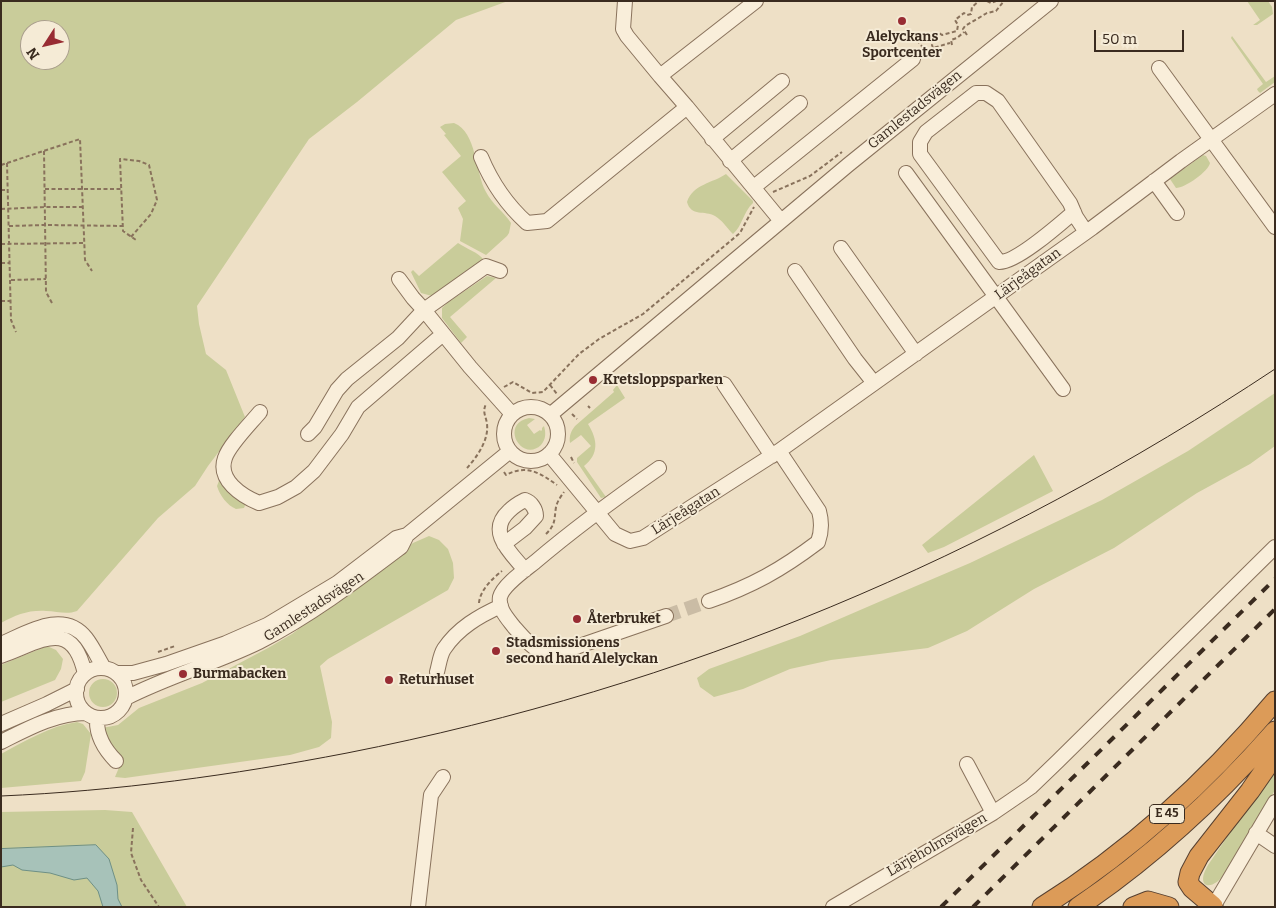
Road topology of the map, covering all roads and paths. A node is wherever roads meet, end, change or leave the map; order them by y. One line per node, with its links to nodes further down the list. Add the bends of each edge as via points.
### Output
1 (625, 1): 14 (street, via 624,29 627,36)
2 (756, 1): 14 (street)
3 (979, 1): 11 (path, via 972,7 971,14 964,13 955,20 957,31 935,34)
4 (987, 1): 5 (path, via 991,4)
5 (996, 1)
6 (1004, 1): 8 (path, via 996,11 965,26)
7 (1052, 1): 42 (street, Gamlestadsvägen)
8 (964, 32): 9 (path); 11 (path, via 951,44)
9 (967, 35)
10 (917, 40): 11 (path, via 926,53)
11 (933, 48)
12 (913, 59): 29 (street)
13 (1159, 68): 20 (street)
14 (660, 76): 18 (street)
15 (782, 81): 19 (street)
16 (1274, 96): 20 (street, Lärjeågatan)
17 (800, 103): 24 (street)
18 (687, 107): 19 (street); 23 (street, via 547,221 527,223 489,176)
19 (712, 139): 24 (street)
20 (1211, 139): 28 (street, Lärjeågatan); 47 (street)
21 (44, 151): 25 (path); 30 (path, via 80,139); 31 (path)
22 (838, 155): 35 (path, via 810,176)
23 (481, 157)
24 (730, 160): 29 (street)
25 (7, 163): 26 (path); 34 (path)
26 (1, 165)
27 (906, 173): 64 (street)
28 (1154, 181): 41 (street); 48 (street, Lärjeågatan)
29 (754, 187): 35 (street)
30 (82, 188): 31 (path); 32 (path); 37 (path)
31 (45, 189): 36 (path)
32 (122, 189): 46 (path); 49 (path, via 120,159 149,165 157,200 151,214)
33 (1, 190): 34 (path)
34 (8, 190): 39 (path)
35 (762, 199): 42 (street); 75 (path, via 750,211 740,233 643,314 579,354 543,392 532,393 513,382)
36 (45, 207): 37 (path); 39 (path); 43 (path)
37 (83, 207): 44 (path)
38 (1, 209): 39 (path)
39 (8, 209): 45 (path)
40 (1074, 212): 40 (street, via 998,101 986,93 976,93 926,132 920,142 920,154 999,262 1008,261 1031,246); 48 (street)
41 (1177, 213)
42 (781, 221): 78 (street, Gamlestadsvägen)
43 (46, 225): 44 (path); 45 (path); 54 (path)
44 (84, 225): 46 (path); 51 (path)
45 (9, 226): 53 (path)
46 (123, 226): 49 (path)
47 (1275, 227)
48 (1086, 232): 64 (street, Lärjeågatan)
49 (131, 237): 50 (path)
50 (136, 240)
51 (84, 243): 54 (path); 58 (path, via 85,260)
52 (1, 244): 53 (path)
53 (9, 244): 54 (path); 57 (path)
54 (46, 244): 61 (path)
55 (841, 248): 71 (street)
56 (1, 263): 57 (path)
57 (10, 263): 63 (path)
58 (92, 270)
59 (794, 270): 72 (street)
60 (500, 271): 68 (street, via 486,266)
61 (46, 279): 63 (path); 67 (path, via 46,292)
62 (399, 279): 68 (street)
63 (10, 280): 66 (path)
64 (995, 297): 71 (street, Lärjeågatan); 74 (street)
65 (1, 301): 66 (path)
66 (11, 301): 69 (path, via 11,320)
67 (52, 303)
68 (424, 310): 70 (street); 79 (street, via 398,338 336,390)
69 (16, 332)
70 (443, 334): 75 (street); 76 (street, via 358,407 314,471 296,487 259,503 232,487 225,473 224,459)
71 (916, 354): 72 (street, Lärjeågatan)
72 (874, 383): 82 (street, Lärjeågatan)
73 (724, 384): 82 (street)
74 (1063, 389)
75 (496, 395): 77 (street); 86 (path, via 484,406 487,430 480,451)
76 (260, 412)
77 (512, 414): 78 (street, via 521,408 532,407); 80 (street, via 504,430)
78 (550, 415): 81 (street, via 557,433 556,443)
79 (308, 434)
80 (510, 451): 81 (street, via 529,461); 88 (street, Gamlestadsvägen)
81 (549, 454): 87 (street, Lärjeågatan)
82 (776, 454): 87 (street, Lärjeågatan, via 659,529 636,540 630,541 615,534); 92 (street, via 818,511 821,534 818,542 760,581)
83 (571, 457): 84 (path)
84 (575, 465)
85 (659, 468): 87 (street)
86 (466, 469)
87 (595, 512): 91 (street)
88 (407, 535): 99 (street, Gamlestadsvägen, via 396,538 337,582 267,625 166,664 133,673); 103 (street, Gamlestadsvägen, via 401,547 278,632)
89 (504, 544): 91 (street)
90 (1275, 547): 114 (street, via 1058,761 1031,786)
91 (525, 570): 93 (street, via 502,592)
92 (709, 601)
93 (501, 606): 94 (street, via 507,619 530,644 541,653 553,655); 100 (street, via 465,626 443,650)
94 (666, 616)
95 (1, 644): 99 (street, via 60,623 85,637)
96 (179, 645): 97 (path)
97 (156, 652)
98 (1, 656): 101 (street, via 46,638 57,637 75,647)
99 (110, 670): 101 (street, Gamlestadsvägen, via 95,668); 103 (street, via 124,682)
100 (437, 672)
101 (85, 674): 102 (street)
102 (77, 689): 105 (street, via 78,702); 106 (street)
103 (126, 698): 105 (street, Gamlestadsvägen, via 114,715 106,718)
104 (1275, 701): 122 (highway, E 45, via 1183,800 1098,870)
105 (92, 715): 108 (street, Gamlestadsvägen, via 66,715); 110 (street, via 106,751)
106 (1, 724)
107 (1275, 731): 123 (highway, E 45, via 1196,814 1128,871)
108 (1, 742)
109 (1275, 755): 118 (highway, via 1199,856 1190,873 1188,882 1192,888)
110 (116, 762)
111 (967, 764): 114 (street, Lärjeholmsvägen)
112 (443, 777): 120 (street, via 431,795)
113 (1275, 802): 116 (street)
114 (993, 813): 121 (street, Lärjeholmsvägen)
115 (133, 828): 119 (path, via 131,853 141,880)
116 (1256, 833): 117 (street); 118 (street)
117 (1275, 846)
118 (1213, 906)
119 (159, 907)
120 (418, 907)
121 (833, 907)
122 (1042, 907)
123 (1078, 907)
124 (1133, 907): 125 (highway, via 1148,901)
125 (1169, 907)

